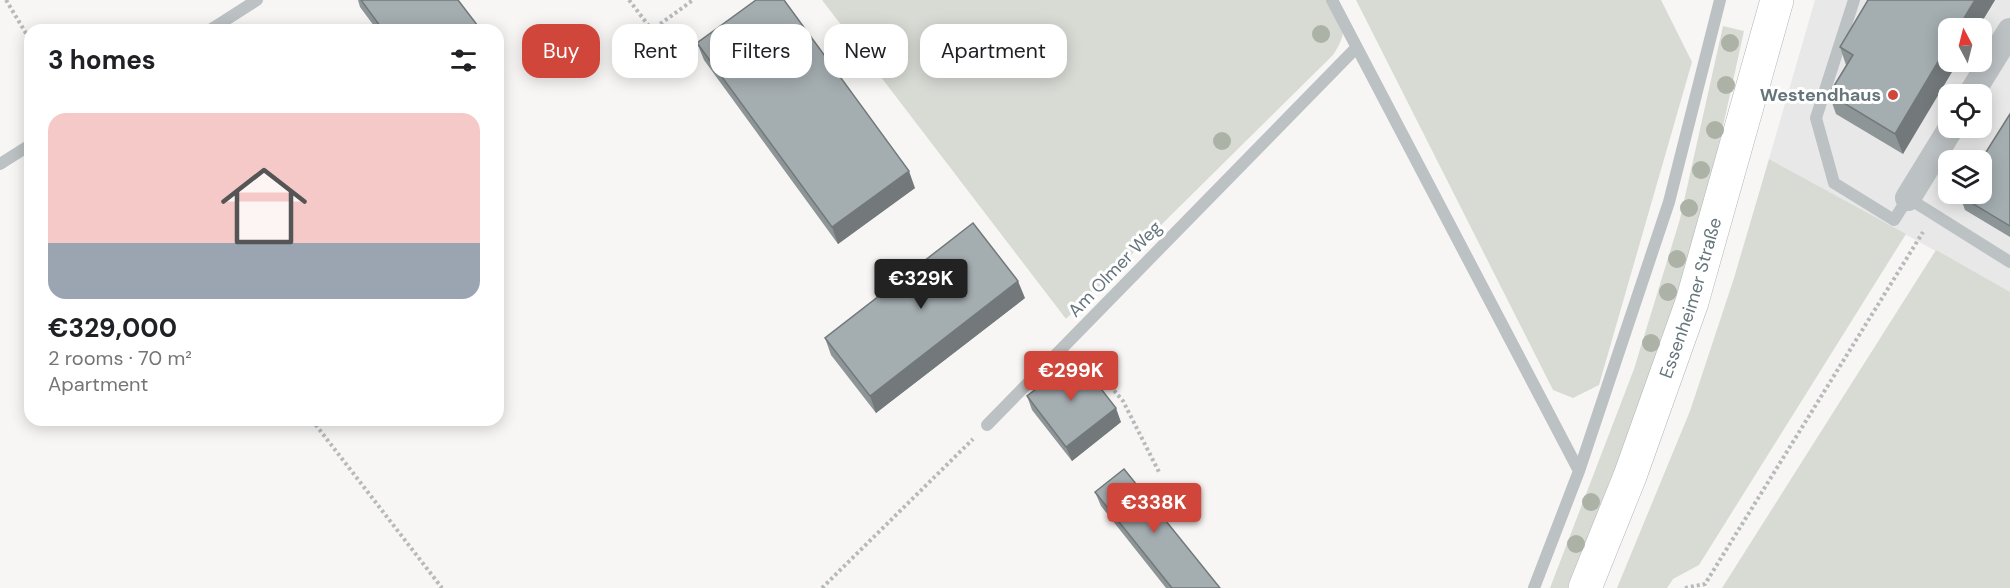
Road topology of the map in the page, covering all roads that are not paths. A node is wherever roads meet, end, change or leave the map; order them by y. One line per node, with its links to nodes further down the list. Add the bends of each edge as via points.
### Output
1 (257, 0): 6 (lane)
2 (1332, 0): 8 (lane)
3 (1720, 0): 16 (lane, via 1669,202)
4 (1777, 0): 18 (main road, Essenheimer Straße, via 1692,302)
5 (1854, 0): 13 (lane, via 1816,118 1834,183 1894,220)
6 (219, 24)
7 (2010, 31): 9 (street)
8 (1355, 49): 15 (lane, Am Olmer Weg); 16 (lane)
9 (1977, 84)
10 (1945, 138): 13 (street)
11 (24, 149): 12 (lane)
12 (0, 164)
13 (1908, 198): 14 (lane)
14 (2010, 262)
15 (987, 425)
16 (1579, 471): 17 (lane)
17 (1534, 588)
18 (1585, 588)

